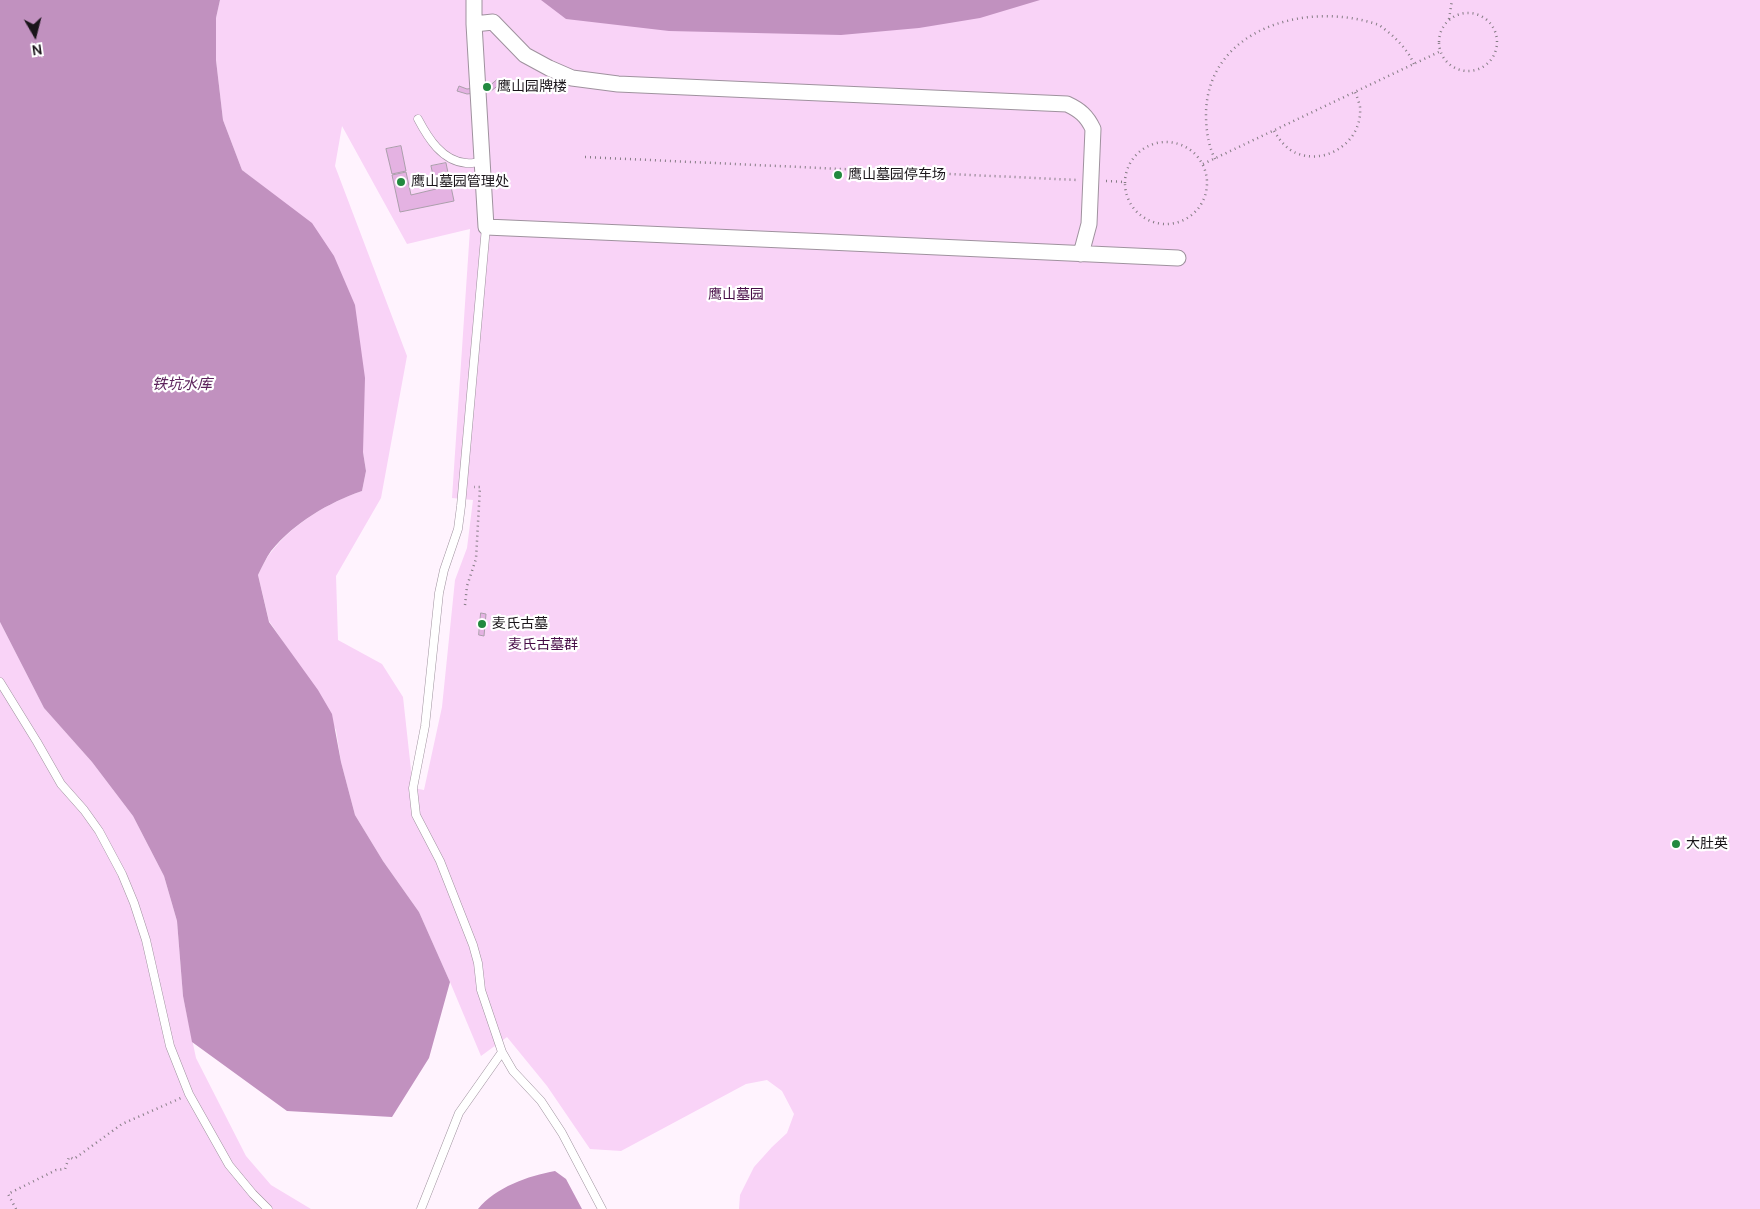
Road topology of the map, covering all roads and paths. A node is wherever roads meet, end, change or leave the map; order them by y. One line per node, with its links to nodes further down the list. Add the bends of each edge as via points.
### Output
1 (474, 0): 5 (street)
2 (1452, 0): 4 (path)
3 (1362, 16): 8 (path, via 1392,35)
4 (1449, 20): 7 (path, via 1441,31); 7 (path, via 1462,13 1481,16 1495,29 1497,48 1486,64 1468,71 1451,65)
5 (474, 24): 14 (street); 16 (street, via 493,22 526,55 572,78 618,84 1067,104 1088,118 1093,129)
6 (1226, 51): 13 (path, via 1213,74 1206,100 1206,127)
7 (1441, 51): 8 (path)
8 (1414, 64): 9 (path)
9 (1355, 92): 11 (path); 11 (path, via 1360,107 1359,121 1354,134 1333,153 1305,156 1292,151)
10 (418, 119): 14 (lane, via 428,138 441,152 466,163)
11 (1274, 131): 13 (path)
12 (586, 157): 16 (path)
13 (1215, 159): 15 (path)
14 (482, 162): 18 (street)
15 (1203, 164): 17 (path, via 1184,146 1171,142 1157,143 1134,157); 17 (path, via 1207,191 1202,204 1194,214 1169,224 1155,223 1142,217 1126,196)
16 (1091, 180): 17 (path); 19 (street, via 1090,224)
17 (1124, 182)
18 (486, 227): 19 (street); 24 (lane, via 462,506 439,593 414,795 416,815 440,861 473,945 481,990)
19 (1081, 254): 20 (street)
20 (1178, 258)
21 (480, 487): 22 (path, via 476,559)
22 (464, 605)
23 (0, 682): 27 (lane, via 61,784 99,831 122,874 146,940 170,1046 189,1094 229,1165)
24 (502, 1052): 28 (lane, via 459,1113); 29 (lane, via 513,1071 541,1100 552,1117)
25 (180, 1098): 26 (path, via 122,1124 74,1159 69,1158 65,1168 8,1194)
26 (16, 1209)
27 (268, 1209)
28 (421, 1209)
29 (602, 1209)

